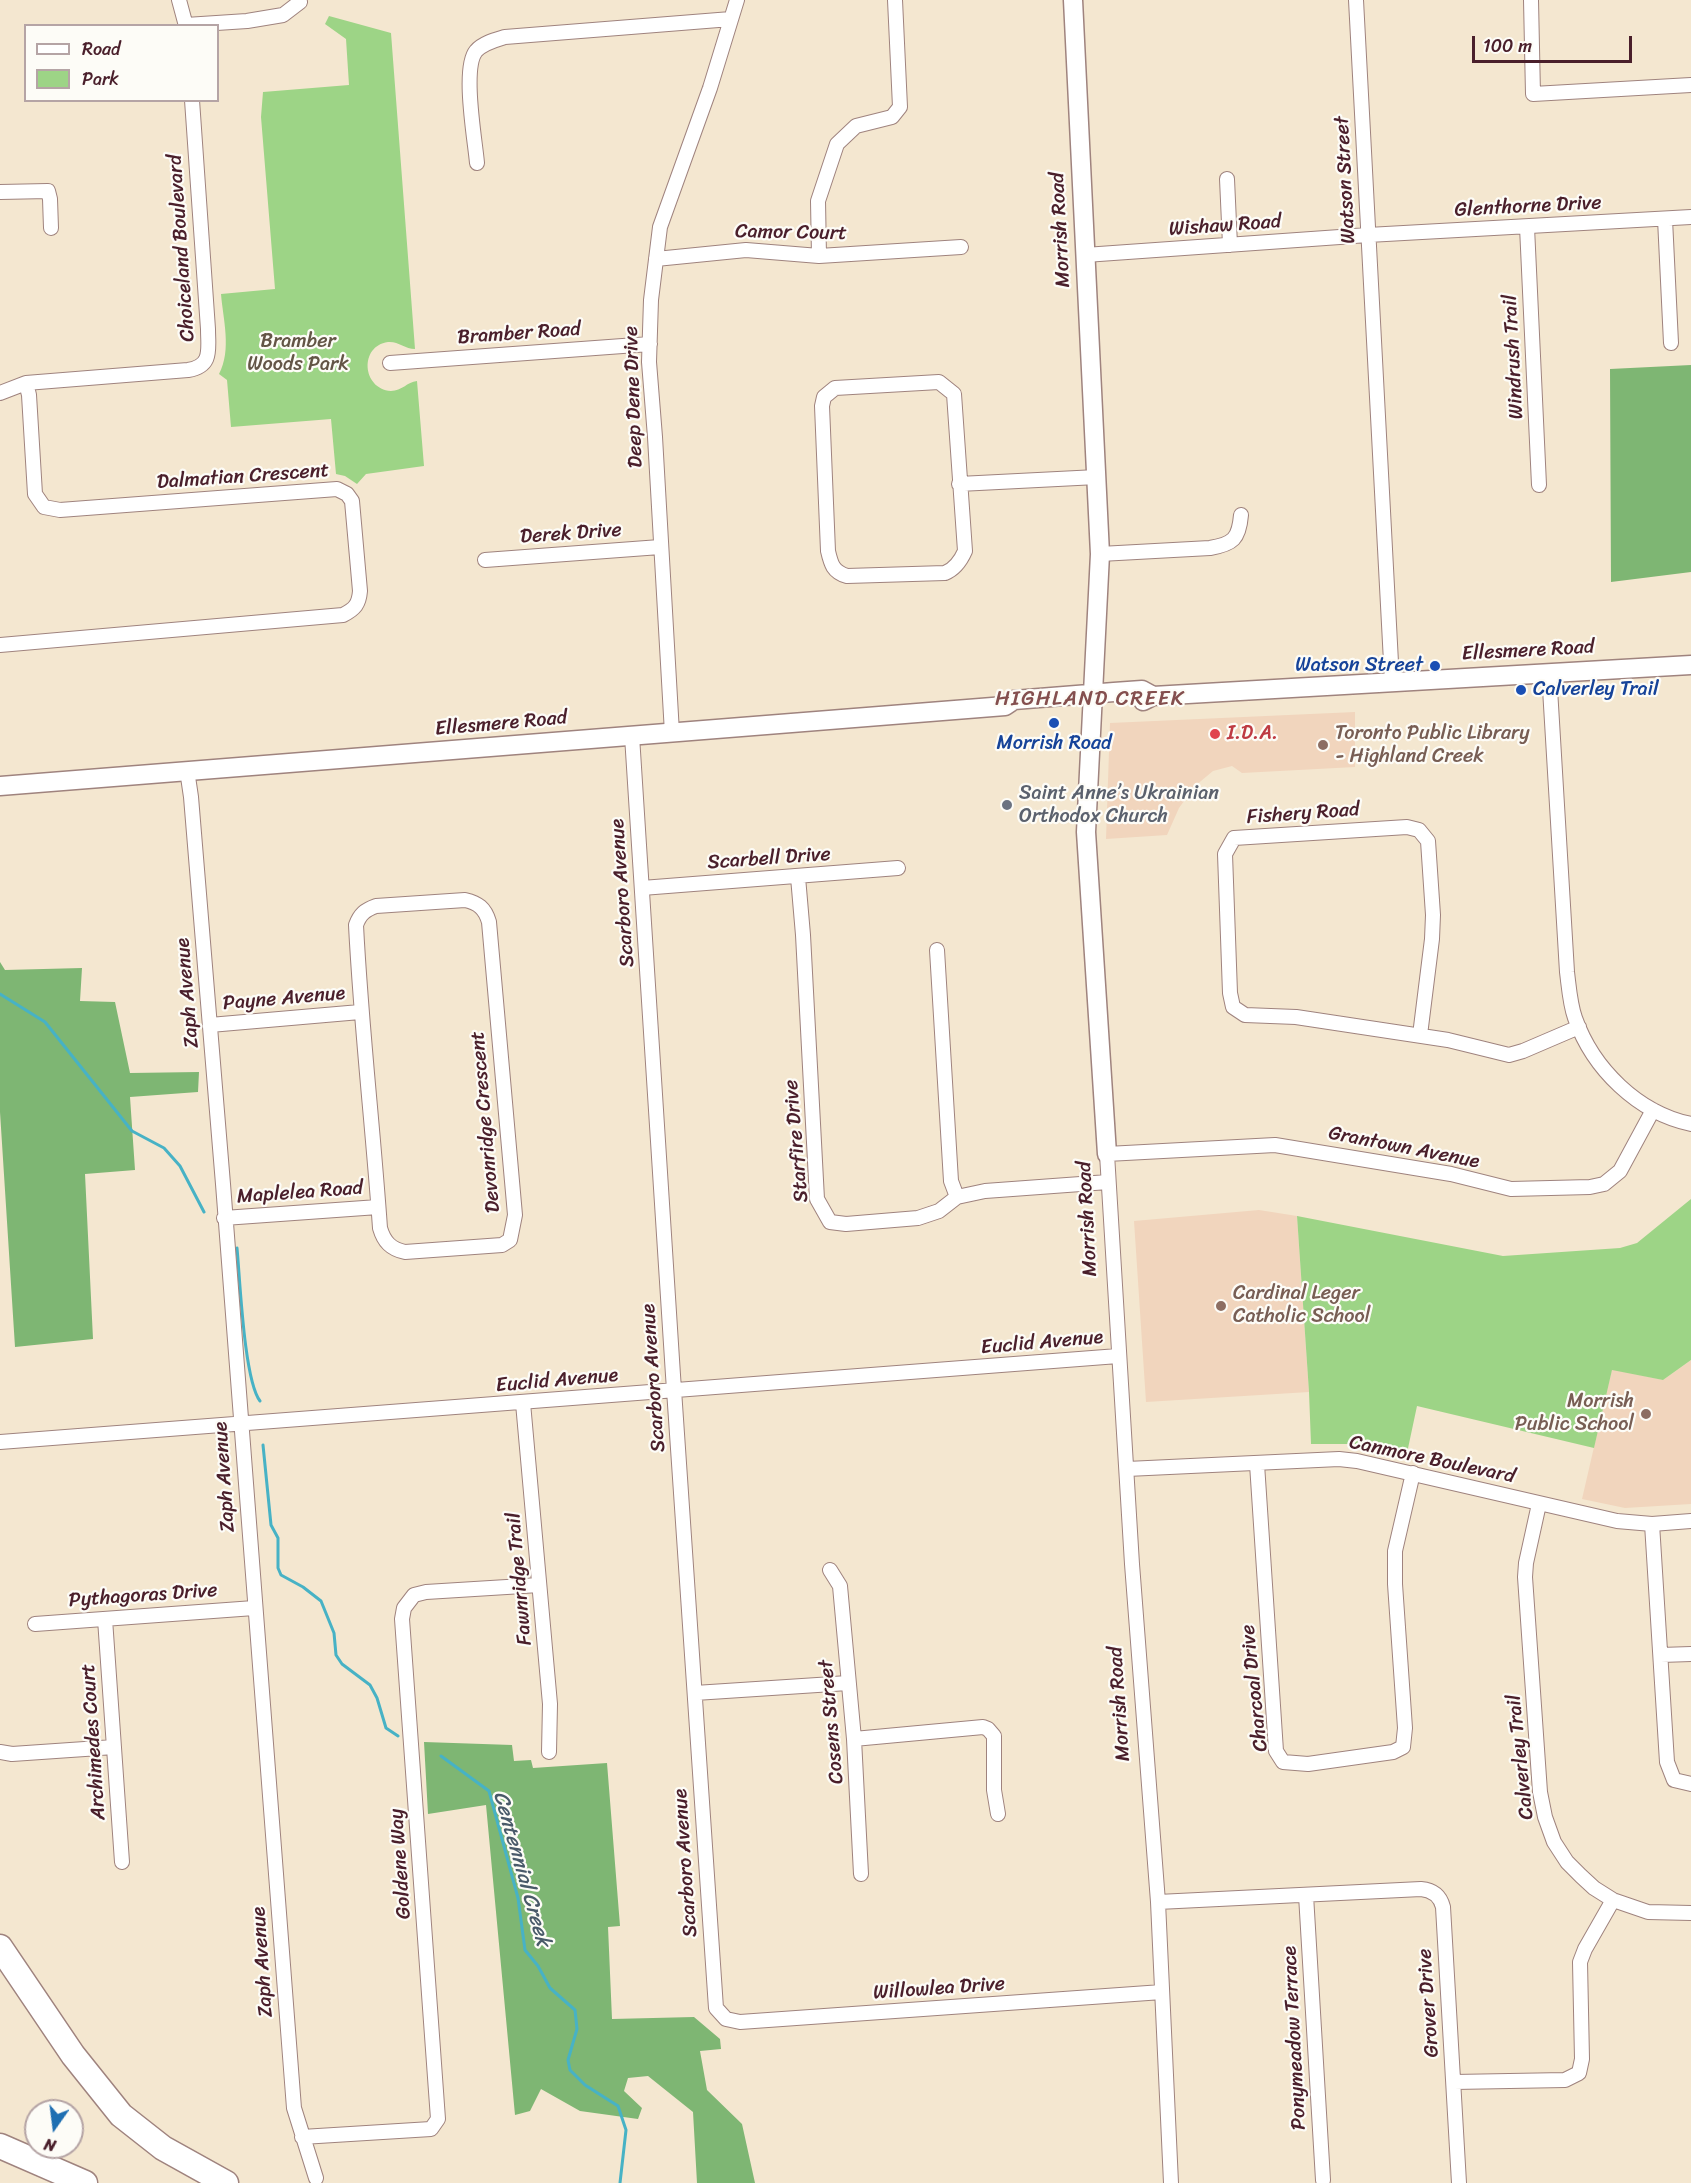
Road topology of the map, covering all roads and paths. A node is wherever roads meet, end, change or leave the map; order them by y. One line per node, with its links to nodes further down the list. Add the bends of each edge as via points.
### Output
1 (179, 0): 9 (street)
2 (737, 0): 8 (street, Deep Dene Drive)
3 (895, 0): 24 (street, via 900,107 892,117 856,126 837,144 818,201)
4 (1072, 0): 23 (main road, Morrish Road)
5 (1356, 0): 20 (street, Watson Street)
6 (1531, 0): 11 (street, via 1533,94)
7 (300, 2): 10 (street, via 283,15)
8 (731, 19): 13 (street, via 505,37 483,46 473,57 470,80); 25 (street, Deep Dene Drive, via 660,227)
9 (186, 24)
10 (201, 24)
11 (1691, 85)
12 (192, 102): 29 (street, Choiceland Boulevard, via 208,329 205,363 188,370)
13 (477, 163)
14 (1227, 179): 21 (street)
15 (0, 192): 19 (street, via 48,191)
16 (1691, 217): 17 (street, Glenthorne Drive)
17 (1665, 219): 18 (street, Glenthorne Drive); 26 (street)
18 (1527, 227): 20 (street, Glenthorne Drive); 33 (street, Windrush Trail)
19 (51, 228)
20 (1368, 235): 21 (street, Wishaw Road); 41 (street, Watson Street)
21 (1230, 245): 23 (street, Wishaw Road)
22 (961, 247): 24 (street, Camor Court)
23 (1085, 255): 31 (main road, Morrish Road)
24 (819, 256): 25 (street, Camor Court, via 746,250)
25 (656, 260): 27 (street, Deep Dene Drive)
26 (1671, 343)
27 (650, 344): 28 (street, Bramber Road); 35 (street, Deep Dene Drive)
28 (390, 363)
29 (26, 383): 30 (street, Choiceland Boulevard); 38 (street, Dalmatian Crescent, via 35,494 44,507 60,510 337,489 352,501 359,602 354,610 343,615)
30 (0, 393)
31 (1097, 477): 32 (street); 36 (main road, Morrish Road)
32 (959, 484): 32 (street, via 954,394 939,382 835,388 824,397 828,551 831,566 838,573 847,576 950,571 965,551)
33 (1539, 485)
34 (1241, 514): 36 (street, via 1235,539 1225,545)
35 (660, 547): 37 (street, Derek Drive); 43 (street, Deep Dene Drive)
36 (1100, 554): 42 (main road, Morrish Road)
37 (485, 560)
38 (0, 645)
39 (1691, 670): 40 (main road, Ellesmere Road)
40 (1549, 672): 41 (main road, Ellesmere Road); 53 (street, via 1567,972 1571,1005)
41 (1392, 681): 42 (main road, Ellesmere Road, via 1153,696 1142,690)
42 (1093, 699): 43 (main road, Ellesmere Road, via 1014,700 1005,706); 57 (main road, Morrish Road, via 1086,832)
43 (672, 733): 44 (main road, Ellesmere Road)
44 (632, 736): 45 (main road, Ellesmere Road); 49 (street, Scarboro Avenue)
45 (187, 770): 46 (main road, Ellesmere Road); 52 (street, Zaph Avenue)
46 (0, 786)
47 (898, 868): 48 (street, Scarbell Drive)
48 (798, 877): 49 (street, Scarbell Drive); 59 (street, Starfire Drive, via 817,1199 821,1209 830,1222 846,1224 908,1219 939,1211)
49 (642, 888): 63 (street, Scarboro Avenue)
50 (937, 950): 59 (street, via 951,1181)
51 (360, 1012): 52 (street, Payne Avenue); 60 (street, Devonridge Crescent); 60 (street, Devonridge Crescent, via 356,925 360,915 376,906 465,900 486,912 512,1168 515,1223 510,1240 502,1245 394,1250 383,1238)
52 (210, 1024): 61 (street, Zaph Avenue)
53 (1579, 1027): 54 (street, Fishery Road, via 1509,1054); 55 (street, via 1589,1048 1619,1086)
54 (1420, 1035): 54 (street, Fishery Road, via 1433,915 1428,841 1419,830 1407,827 1234,838 1225,854 1233,1007 1245,1015 1296,1017)
55 (1653, 1110): 56 (street); 57 (street, Grantown Avenue, via 1620,1171 1604,1184 1590,1187 1511,1189 1450,1174 1275,1144)
56 (1691, 1124)
57 (1107, 1155): 58 (street, Morrish Road)
58 (1108, 1182): 59 (street, Starfire Drive, via 985,1191); 62 (street, Morrish Road)
59 (957, 1197)
60 (378, 1207): 61 (street, Maplelea Road)
61 (224, 1218): 65 (street, Zaph Avenue)
62 (1118, 1356): 63 (street, Euclid Avenue); 68 (street, Morrish Road)
63 (674, 1391): 64 (street, Euclid Avenue); 81 (street, Scarboro Avenue)
64 (523, 1403): 65 (street, Euclid Avenue); 74 (street, Fawnridge Trail)
65 (241, 1424): 66 (street, Euclid Avenue); 75 (street, Zaph Avenue)
66 (0, 1442)
67 (1257, 1464): 68 (street, Canmore Boulevard); 69 (street, Canmore Boulevard, via 1339,1459); 69 (street, Charcoal Drive, via 1276,1751 1283,1762 1308,1764 1393,1752 1403,1747 1395,1551)
68 (1127, 1469): 92 (street, Morrish Road)
69 (1413, 1473): 70 (street, Canmore Boulevard)
70 (1539, 1504): 72 (street, Canmore Boulevard, via 1617,1521); 91 (street, Calverley Trail, via 1526,1577 1540,1792 1549,1831 1567,1862 1594,1888)
71 (1691, 1521): 72 (street, Canmore Boulevard)
72 (1652, 1524): 79 (street)
73 (830, 1570): 80 (street, Cosens Street, via 840,1586)
74 (540, 1585): 85 (street, Fawnridge Trail, via 550,1704); 98 (street, Goldene Way, via 426,1592 414,1595 404,1608 438,2119 431,2129)
75 (254, 1608): 76 (street, Pythagoras Drive); 98 (street, Zaph Avenue, via 294,2108)
76 (105, 1619): 77 (street, Pythagoras Drive); 83 (street, Archimedes Court)
77 (35, 1624)
78 (1691, 1654): 79 (street)
79 (1661, 1655): 86 (street, via 1667,1762 1674,1780)
80 (848, 1683): 81 (street); 82 (street, Cosens Street)
81 (695, 1693): 96 (street, Scarboro Avenue, via 715,2002)
82 (854, 1739): 87 (street, via 988,1729 993,1736); 89 (street, Cosens Street)
83 (114, 1747): 84 (street); 88 (street, Archimedes Court)
84 (0, 1752)
85 (549, 1752)
86 (1691, 1784)
87 (998, 1814)
88 (122, 1862)
89 (861, 1874)
90 (1306, 1895): 92 (street, Grover Drive); 97 (street, Grover Drive, via 1421,1888 1441,1899); 102 (street, Ponymeadow Terrace)
91 (1614, 1900): 93 (street, Calverley Trail, via 1648,1912); 97 (street, Grover Drive, via 1581,1960 1579,2073 1565,2080)
92 (1158, 1902): 95 (street, Morrish Road)
93 (1691, 1913)
94 (0, 1947): 105 (highway, via 73,2055 121,2115 163,2148)
95 (1162, 1992): 96 (street, Willowlea Drive, via 740,2022); 106 (street, Morrish Road)
96 (721, 2015)
97 (1454, 2082): 107 (street)
98 (302, 2137): 101 (street, Zaph Avenue)
99 (0, 2146): 104 (highway)
100 (0, 2162): 103 (highway)
101 (316, 2178)
102 (1323, 2180)
103 (46, 2183)
104 (86, 2183)
105 (226, 2183)
106 (1171, 2183)
107 (1459, 2183)

